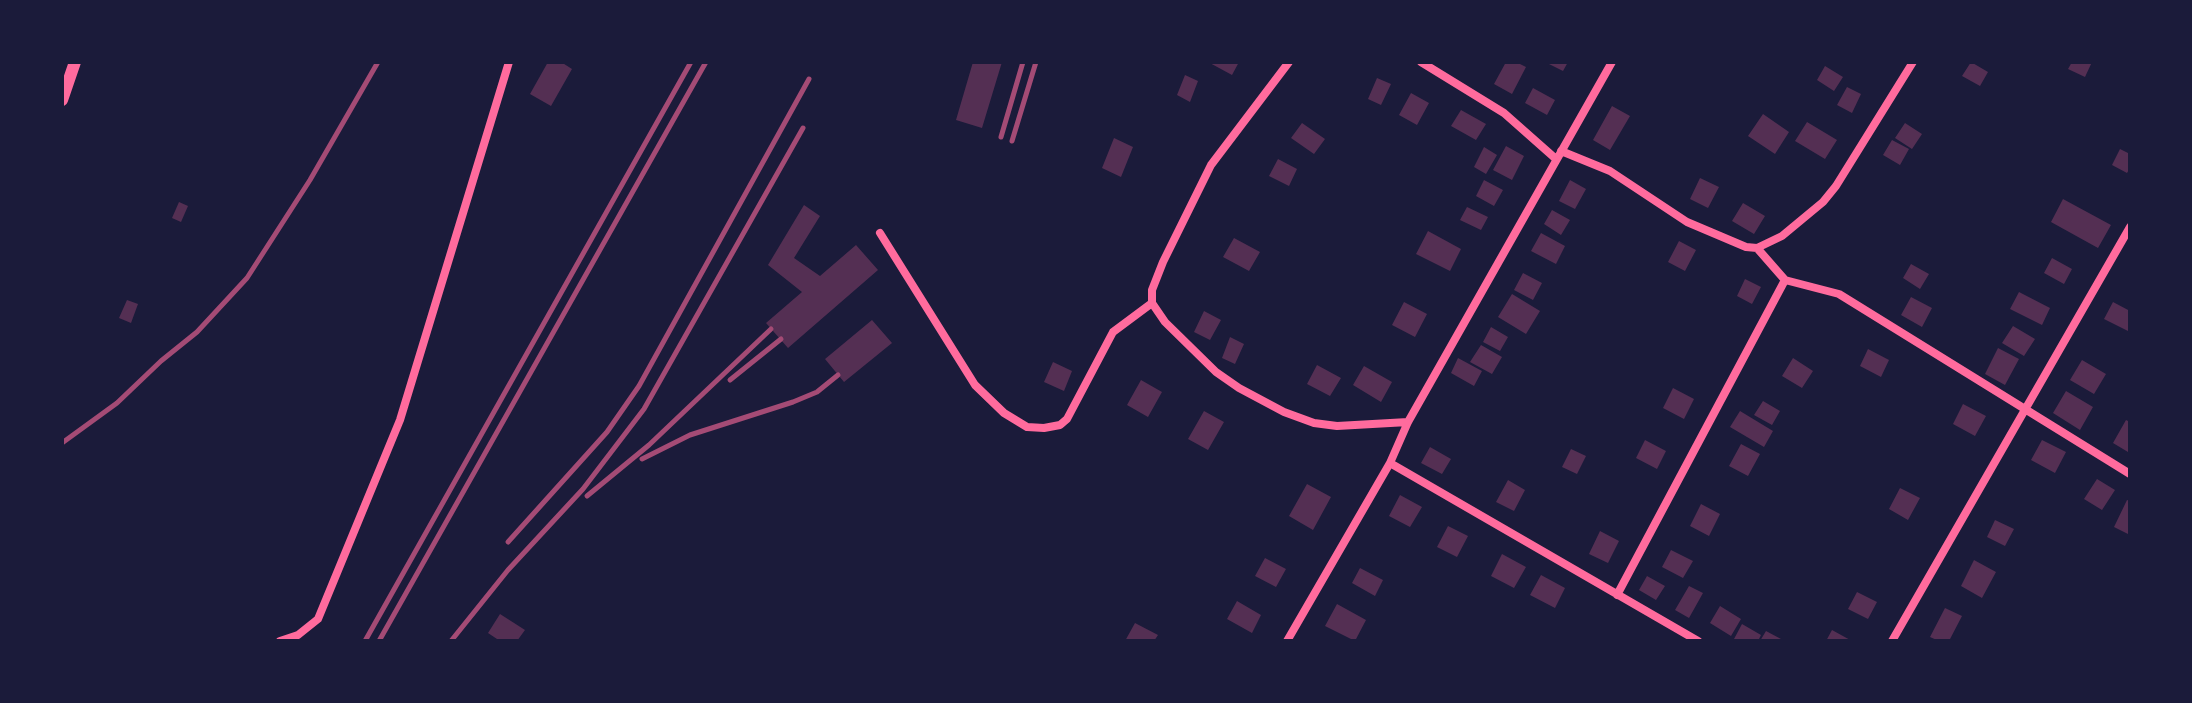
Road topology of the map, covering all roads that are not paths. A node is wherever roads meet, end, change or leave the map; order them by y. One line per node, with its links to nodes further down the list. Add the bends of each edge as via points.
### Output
1 (75, 62): 7 (main road)
2 (509, 62): 19 (street, via 400,420 318,619)
3 (1289, 62): 13 (street, via 1211,165 1163,262)
4 (1421, 62): 8 (street, via 1504,113)
5 (1612, 62): 8 (street)
6 (1913, 62): 11 (street, via 1823,202 1782,236)
7 (62, 100)
8 (1559, 155): 11 (street, via 1610,171 1687,222); 15 (street)
9 (2130, 227): 14 (street)
10 (880, 233): 13 (street, via 975,385 1027,427 1060,425 1067,419 1113,332)
11 (1757, 248): 12 (street)
12 (1785, 280): 14 (street, via 1839,294); 18 (street)
13 (1152, 303): 15 (street, via 1216,372 1284,412 1337,426)
14 (2025, 410): 17 (street); 22 (street)
15 (1408, 422): 16 (street)
16 (1390, 463): 18 (street); 20 (street)
17 (2130, 474)
18 (1617, 595): 21 (street)
19 (280, 641)
20 (1287, 641)
21 (1698, 641)
22 (1892, 641)

